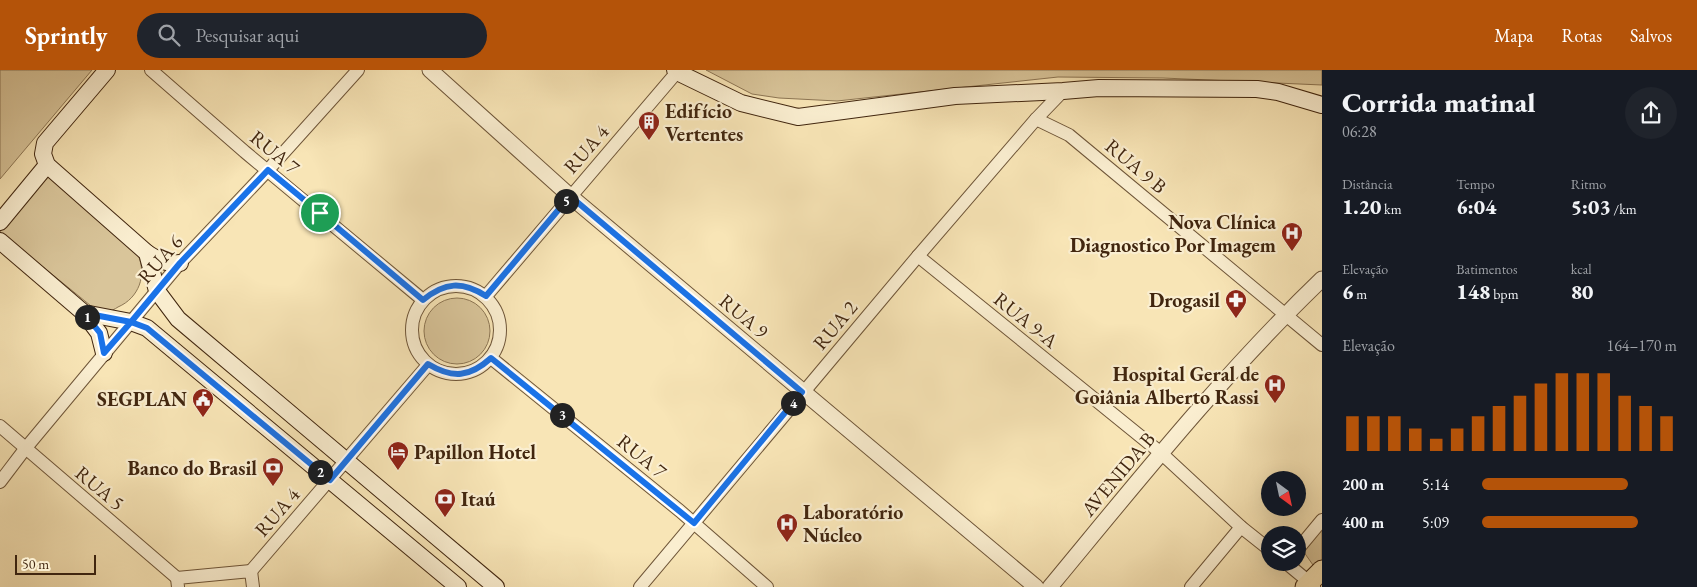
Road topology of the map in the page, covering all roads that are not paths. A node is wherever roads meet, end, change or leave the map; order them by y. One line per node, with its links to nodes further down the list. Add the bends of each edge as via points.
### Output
1 (107, 70): 9 (main road, via 45,143 43,154)
2 (151, 70): 10 (street, RUA 7)
3 (358, 70): 10 (street, RUA 6)
4 (430, 70): 11 (street, RUA 9)
5 (676, 71): 6 (main road, via 741,103 798,117 955,96); 11 (street, RUA 4)
6 (1063, 92): 7 (main road, via 1099,88 1257,90 1278,92); 8 (street, RUA 2)
7 (1322, 105)
8 (1036, 119): 15 (street, RUA 2); 22 (street, RUA 9 B, via 1069,135)
9 (47, 165): 12 (main road); 14 (main road)
10 (268, 170): 16 (street, RUA 6); 20 (street, RUA 7)
11 (570, 196): 19 (street, RUA 4); 28 (street, RUA 9)
12 (0, 222)
13 (0, 241): 21 (main road)
14 (147, 253): 16 (main road, via 162,262); 18 (main road)
15 (918, 256): 28 (street, RUA 2); 31 (street, RUA 9-A)
16 (180, 263): 18 (street, RUA 6)
17 (1322, 279): 22 (street, AVENIDA B)
18 (157, 291): 23 (street, RUA 6); 32 (main road, via 178,319)
19 (486, 296): 20 (street, via 474,289 447,286); 26 (street, via 500,319 498,346)
20 (423, 300): 27 (street, via 415,313 412,334 418,354)
21 (84, 313): 23 (main road); 25 (main road, via 100,333)
22 (1285, 315): 24 (street, RUA 9 B); 31 (street, AVENIDA B)
23 (131, 322): 25 (street, RUA 6); 33 (main road, via 147,328)
24 (1322, 345)
25 (104, 353): 30 (street, RUA 6)
26 (491, 358): 27 (street, via 468,373 440,372); 36 (street, RUA 7)
27 (428, 364): 32 (street, RUA 4)
28 (802, 392): 36 (street, RUA 2); 51 (street, RUA 9)
29 (0, 426): 30 (street, RUA 5)
30 (25, 449): 34 (street, RUA 6); 44 (street, RUA 5)
31 (1161, 453): 37 (street, RUA 9-A); 52 (street, AVENIDA B)
32 (346, 460): 33 (street, RUA 4); 38 (main road)
33 (330, 480): 41 (main road); 42 (street, RUA 4)
34 (0, 482)
35 (1322, 520): 39 (street)
36 (694, 523): 49 (street, RUA 2); 50 (street, RUA 7)
37 (1241, 527): 40 (street, RUA 9-A); 53 (street)
38 (435, 536): 41 (main road); 48 (main road)
39 (1306, 540)
40 (1261, 543)
41 (419, 556): 47 (main road)
42 (251, 571): 44 (street); 46 (street)
43 (1297, 571): 45 (street)
44 (178, 582)
45 (1313, 582)
46 (253, 587)
47 (458, 587)
48 (496, 587)
49 (640, 587)
50 (767, 587)
51 (1036, 587)
52 (1050, 587)
53 (1191, 587)

